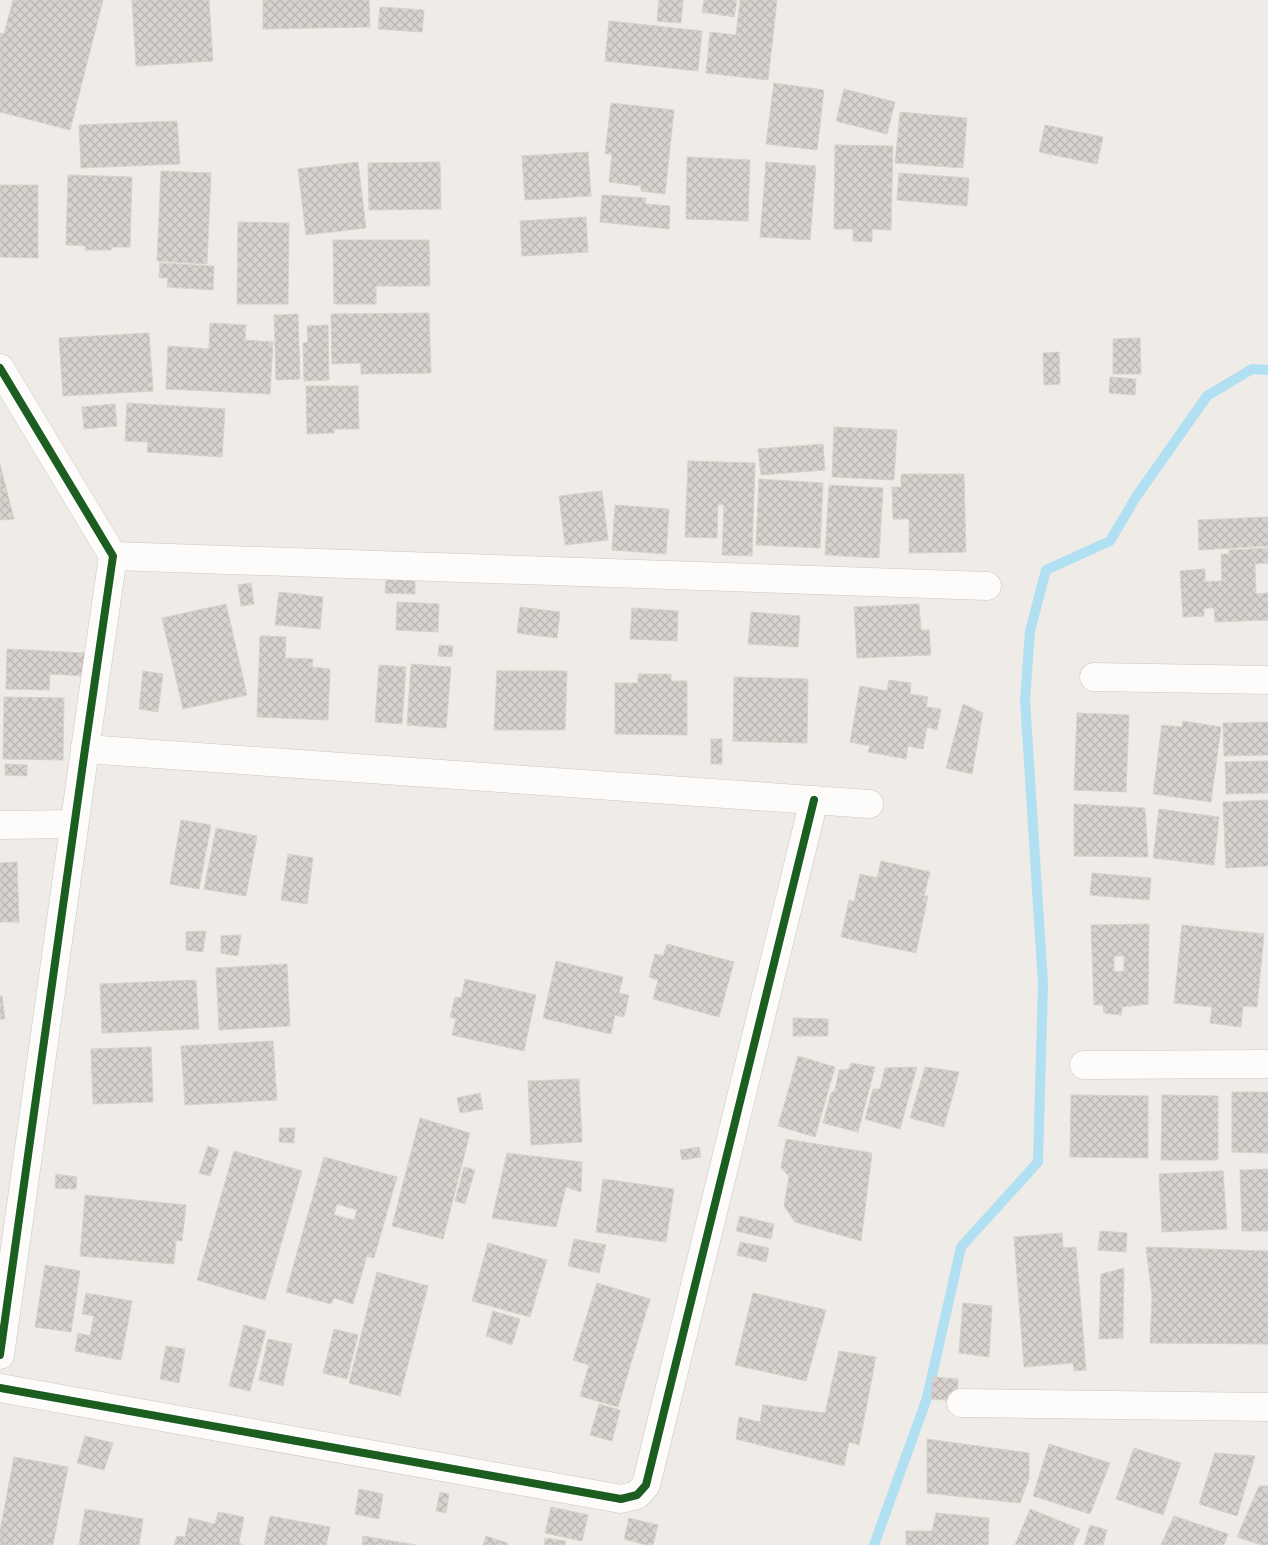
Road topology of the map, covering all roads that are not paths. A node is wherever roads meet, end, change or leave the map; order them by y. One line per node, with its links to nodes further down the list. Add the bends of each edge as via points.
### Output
1 (0, 368): 2 (street)
2 (113, 556): 3 (street); 6 (street)
3 (987, 586)
4 (1094, 677): 5 (street)
5 (1268, 680)
6 (84, 749): 7 (street); 9 (street)
7 (814, 800): 8 (street); 14 (street, via 646,1485 637,1494 621,1499)
8 (869, 804)
9 (74, 824): 10 (street); 13 (street)
10 (0, 825)
11 (1268, 1064): 12 (street)
12 (1084, 1065)
13 (0, 1355)
14 (0, 1388)
15 (961, 1403): 16 (street)
16 (1268, 1407)

